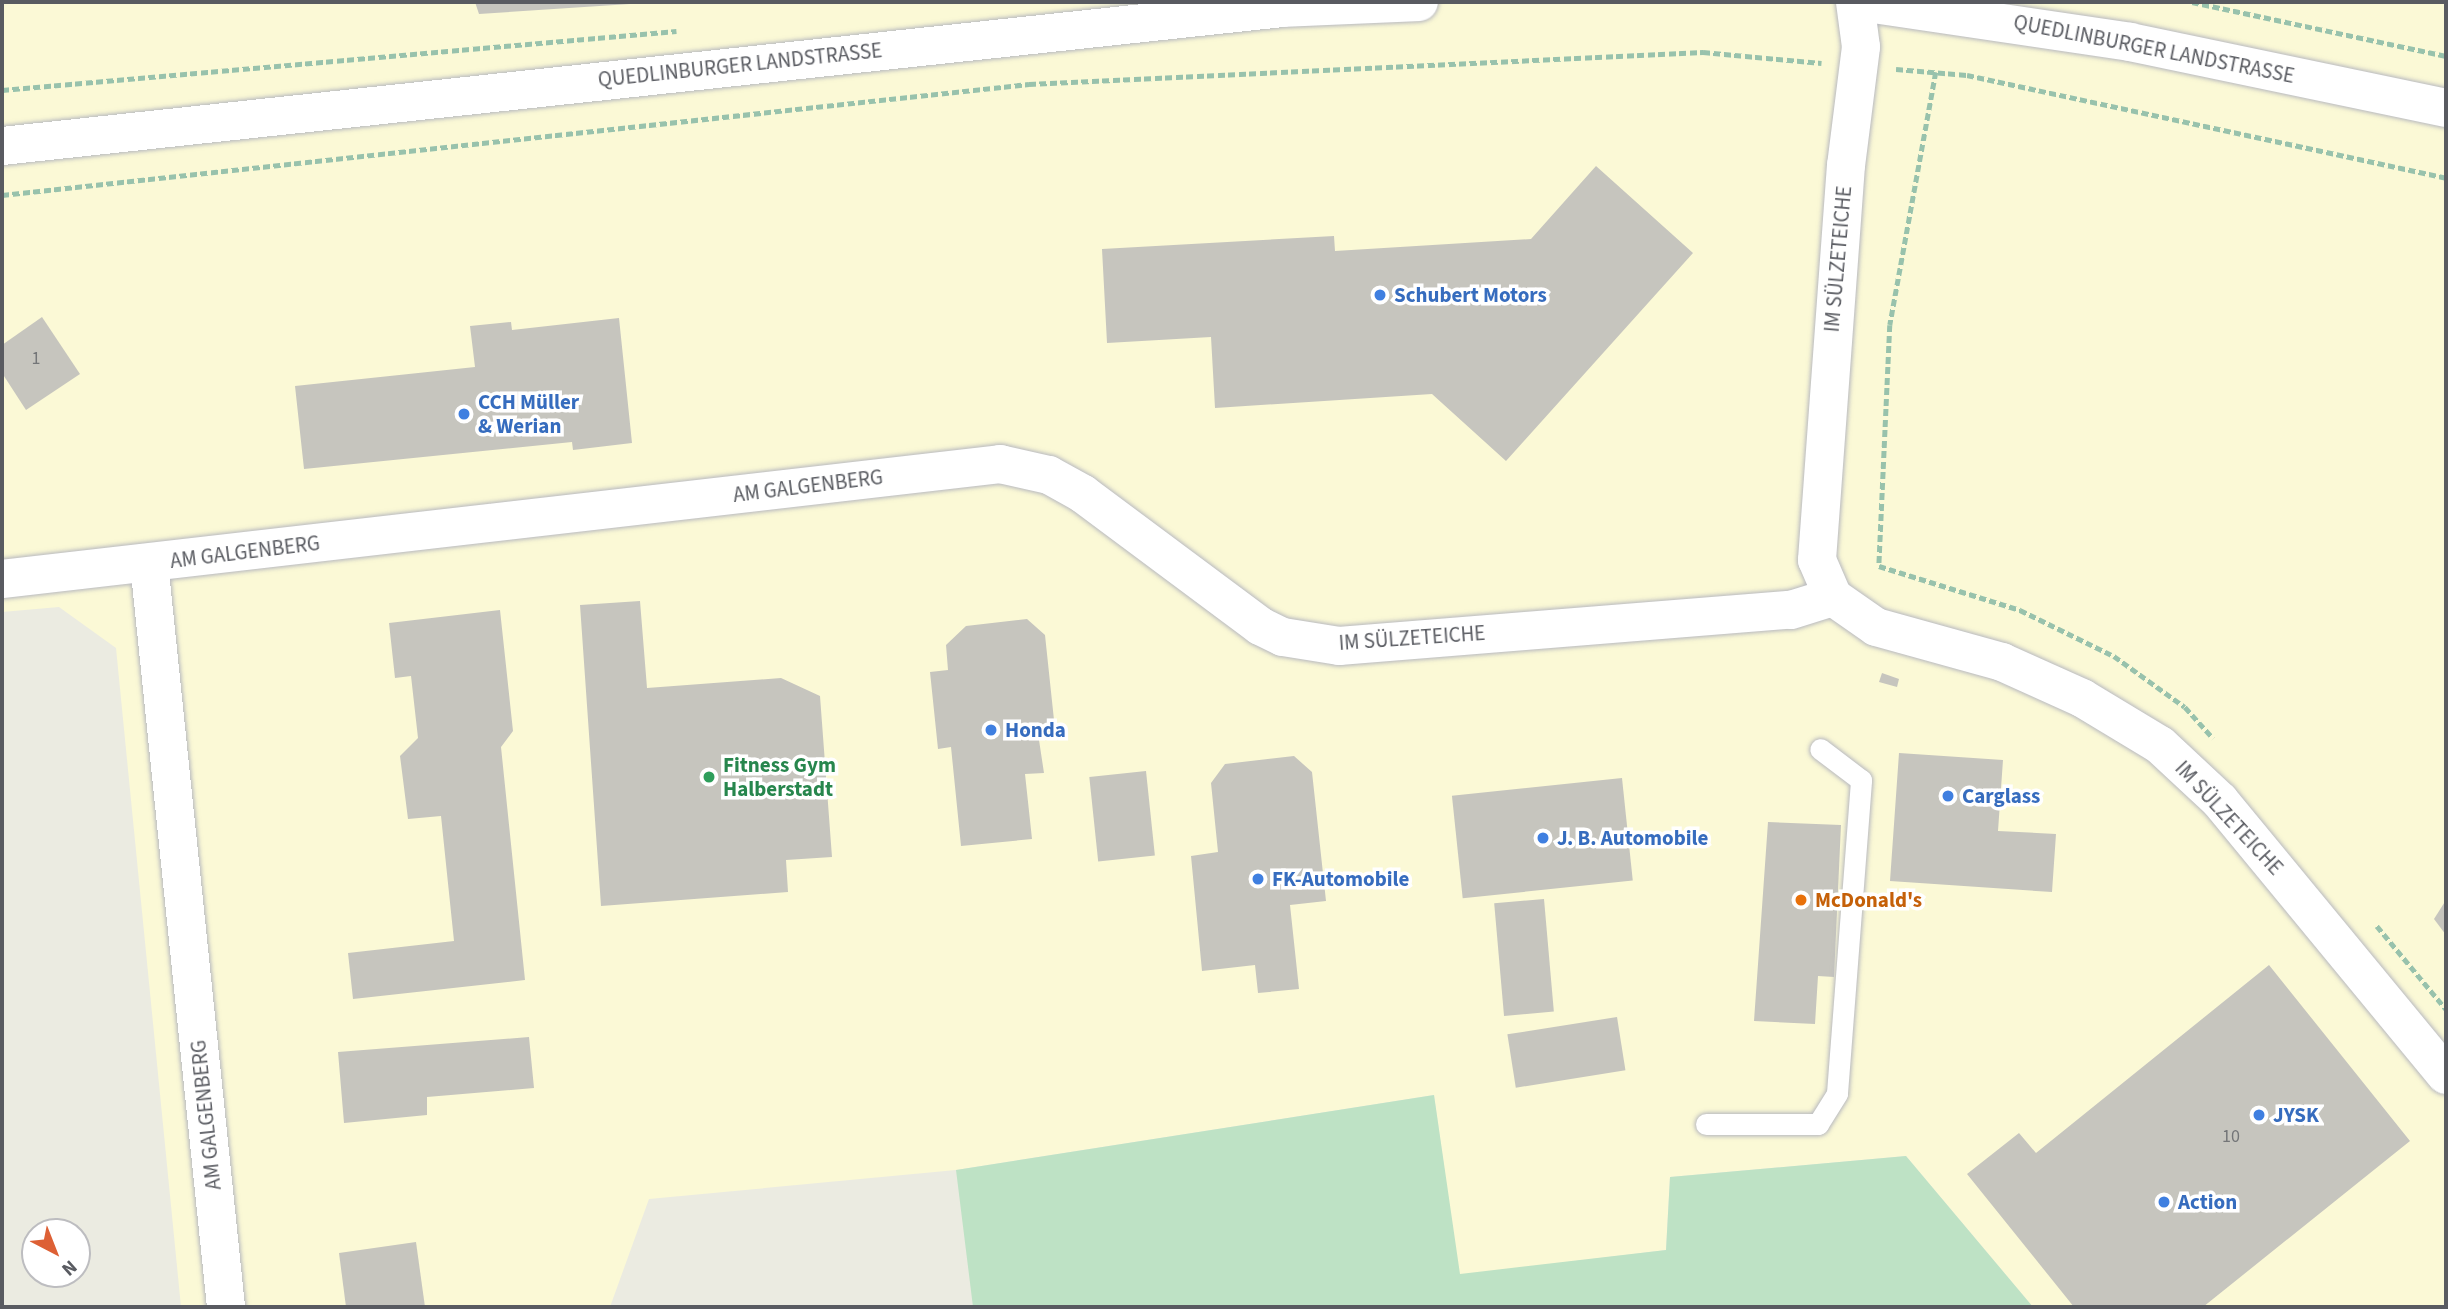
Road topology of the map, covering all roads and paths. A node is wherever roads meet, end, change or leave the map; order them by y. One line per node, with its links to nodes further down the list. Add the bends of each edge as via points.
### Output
1 (1419, 2): 10 (street, QUEDLINBURGER LANDSTRASSE, via 1227,13)
2 (1857, 2): 6 (street, IM SÜLZETEICHE); 9 (street, QUEDLINBURGER LANDSTRASSE, via 2130,42)
3 (2192, 2): 5 (path)
4 (680, 31): 8 (path)
5 (2446, 56)
6 (1859, 66): 7 (path); 12 (path, via 1703,52 1029,84); 16 (street, IM SÜLZETEICHE, via 1846,165 1817,560)
7 (1936, 72): 11 (path); 17 (path, via 1890,325 1879,566 2020,610 2115,656 2185,707)
8 (2, 90)
9 (2446, 108)
10 (2, 146)
11 (2446, 178)
12 (2, 194)
13 (1000, 464): 14 (street, AM GALGENBERG); 16 (street, IM SÜLZETEICHE, via 1049,475 1083,494 1261,626 1283,637 1339,646 1791,610)
14 (149, 562): 15 (street); 23 (street, AM GALGENBERG)
15 (2, 579)
16 (1833, 597): 21 (street, IM SÜLZETEICHE, via 1876,627 2001,662 2036,677 2160,745 2220,802)
17 (2217, 742)
18 (1821, 749): 22 (lane, via 1861,780 1837,1093 1818,1124)
19 (2374, 923): 20 (path)
20 (2446, 1009)
21 (2446, 1075)
22 (1706, 1124)
23 (226, 1307)

